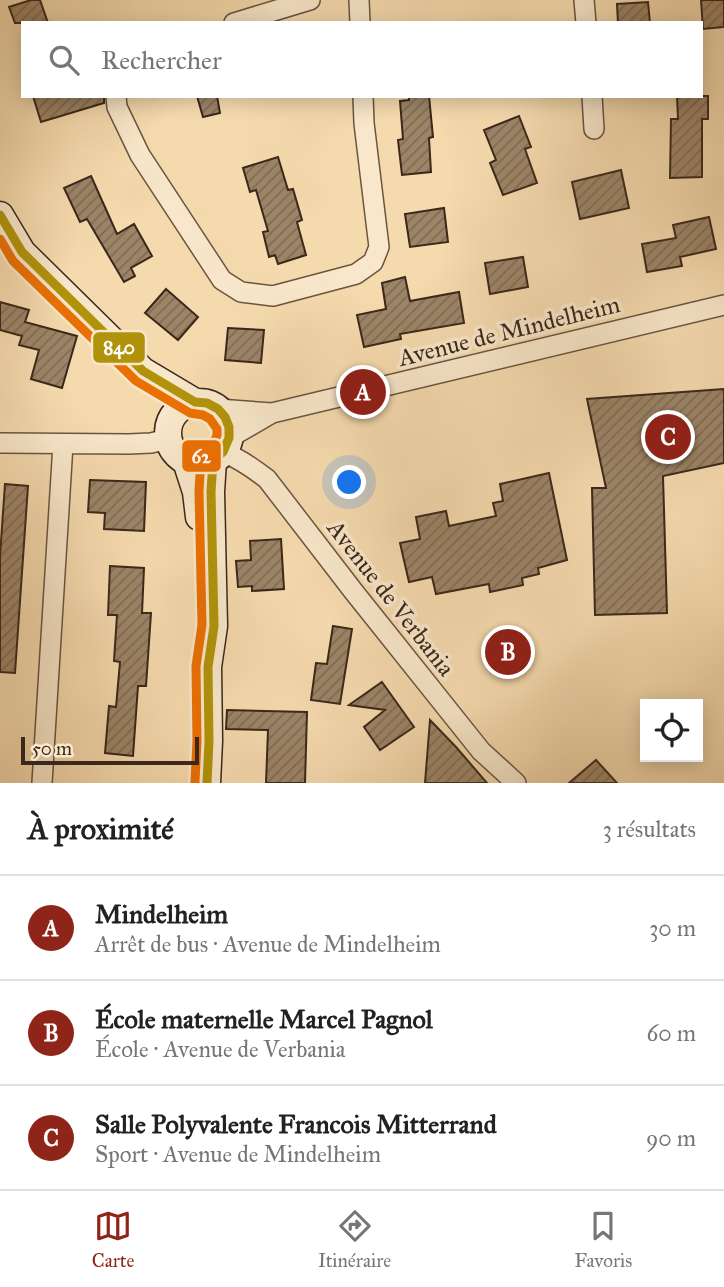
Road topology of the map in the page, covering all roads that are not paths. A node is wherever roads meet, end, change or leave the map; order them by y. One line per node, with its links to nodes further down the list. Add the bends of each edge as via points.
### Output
1 (310, 0): 4 (street)
2 (359, 0): 5 (street)
3 (584, 0): 6 (street)
4 (245, 13)
5 (359, 21)
6 (586, 21)
7 (116, 98): 8 (street, via 140,155 222,280 241,292 273,296 356,274 373,262 379,247)
8 (363, 98)
9 (592, 98): 10 (street)
10 (594, 129)
11 (0, 215): 13 (street, via 22,252)
12 (724, 305): 15 (street, Avenue de Mindelheim)
13 (143, 371): 14 (street); 16 (street, via 162,408)
14 (207, 405): 15 (street); 16 (street, via 186,404 178,409); 19 (street, via 225,417 229,427)
15 (272, 413): 19 (street, Avenue de Mindelheim)
16 (168, 432): 18 (street, via 151,443); 20 (street, via 172,448)
17 (0, 443): 18 (street)
18 (63, 444): 22 (street)
19 (222, 450): 20 (street, via 205,463); 21 (street, via 211,492 214,626); 24 (street, Avenue de Verbania, via 267,479 481,751)
20 (186, 461): 21 (street, via 199,511 201,628)
21 (208, 667): 23 (street)
22 (42, 783)
23 (207, 783)
24 (516, 783)

